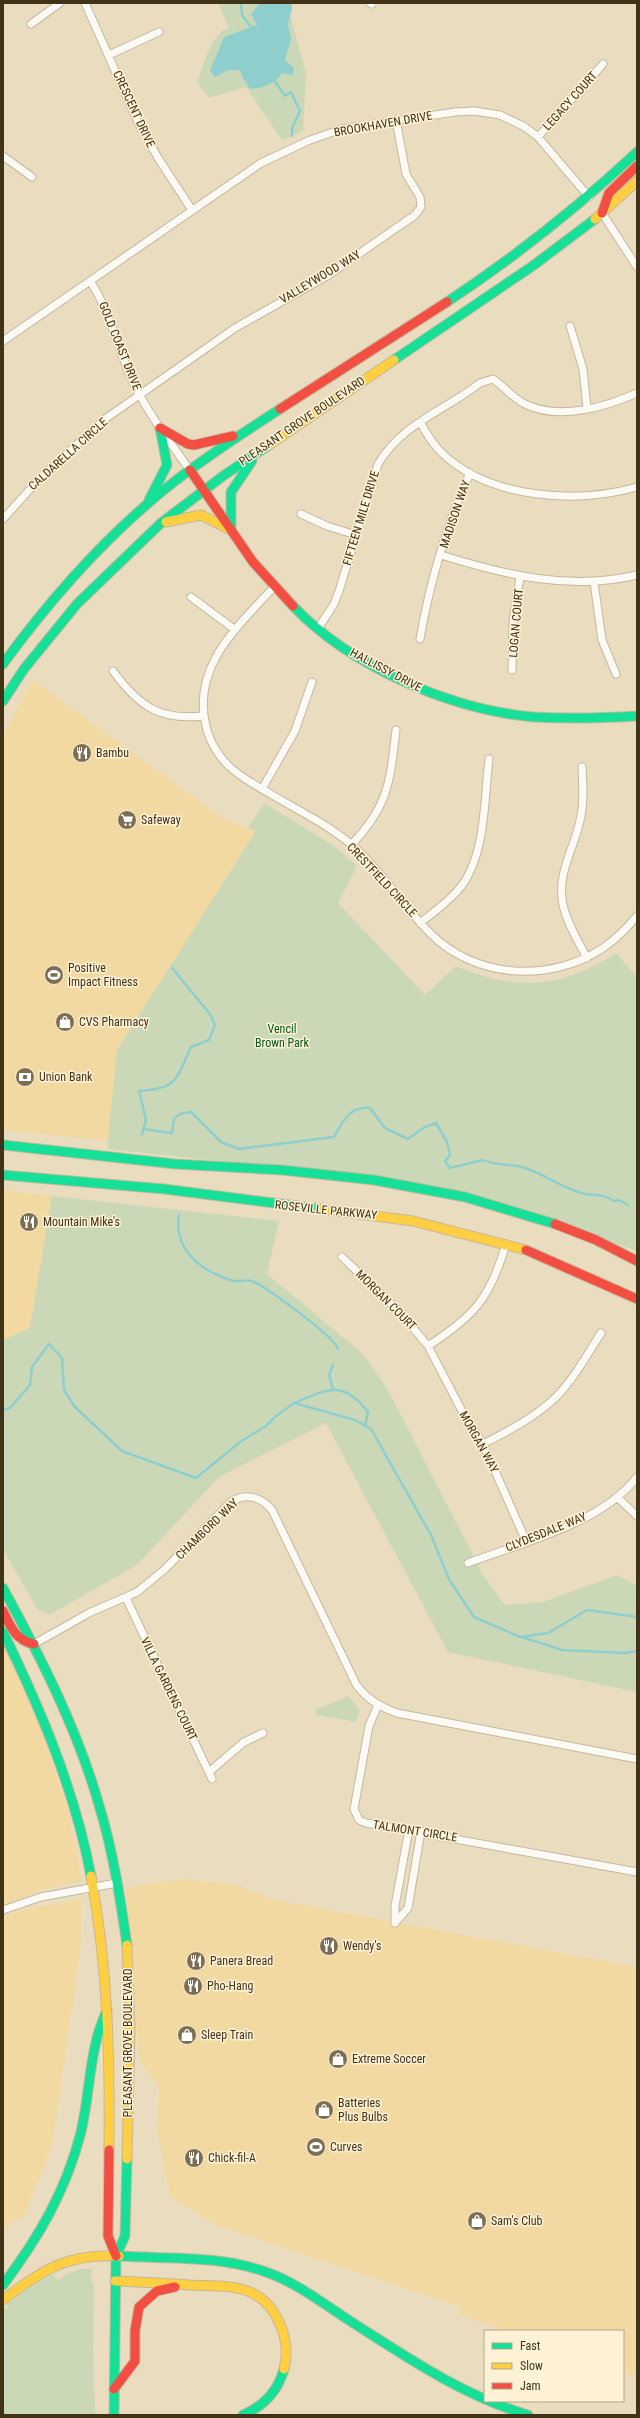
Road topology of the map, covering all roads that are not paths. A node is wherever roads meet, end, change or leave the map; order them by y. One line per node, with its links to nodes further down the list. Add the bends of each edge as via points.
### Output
1 (60, 3): 3 (street)
2 (85, 3): 5 (street, CRESCENT DRIVE)
3 (31, 24)
4 (159, 32): 5 (street)
5 (109, 55): 15 (street, CRESCENT DRIVE, via 138,122)
6 (603, 64): 8 (street, LEGACY COURT)
7 (396, 120): 8 (street, BROOKHAVEN DRIVE, via 455,112 488,112 512,120); 15 (street, BROOKHAVEN DRIVE, via 342,129 284,151 261,163); 22 (street, VALLEYWOOD WAY, via 406,174 420,197 421,207 415,215 346,263 235,328)
8 (538, 137): 14 (street, BROOKHAVEN DRIVE)
9 (637, 152): 14 (main road, PLEASANT GROVE BOULEVARD)
10 (3, 156): 12 (street)
11 (637, 166): 16 (main road, via 602,202)
12 (32, 177)
13 (637, 181): 16 (main road, PLEASANT GROVE BOULEVARD)
14 (589, 197): 26 (main road, PLEASANT GROVE BOULEVARD, via 522,249)
15 (192, 210): 18 (street, BROOKHAVEN DRIVE)
16 (602, 213): 17 (street); 27 (main road, PLEASANT GROVE BOULEVARD, via 534,266)
17 (637, 266)
18 (90, 281): 20 (street); 22 (street, GOLD COAST DRIVE, via 103,303)
19 (570, 326): 23 (street, via 583,369)
20 (3, 341)
21 (637, 393): 23 (street, FIFTEEN MILE DRIVE, via 604,406)
22 (139, 395): 25 (street, GOLD COAST DRIVE); 34 (street, CALDARELLA CIRCLE, via 105,419 70,449 19,499)
23 (587, 408): 24 (street, FIFTEEN MILE DRIVE, via 556,411 541,409 513,397 493,380 480,382)
24 (420, 422): 29 (street, via 443,454); 37 (street, FIFTEEN MILE DRIVE, via 396,439 378,464)
25 (160, 428): 26 (main road, via 194,445); 28 (street, GOLD COAST DRIVE); 32 (main road, via 167,465)
26 (245, 432): 28 (main road, PLEASANT GROVE BOULEVARD)
27 (259, 451): 31 (main road, PLEASANT GROVE BOULEVARD); 36 (main road, via 229,493)
28 (190, 470): 31 (main road, HALLISSY DRIVE); 32 (main road, PLEASANT GROVE BOULEVARD)
29 (470, 473): 30 (street, via 503,486 551,496 618,492); 38 (street, MADISON WAY, via 453,515)
30 (637, 486)
31 (204, 490): 35 (main road, PLEASANT GROVE BOULEVARD); 36 (main road, HALLISSY DRIVE)
32 (146, 505): 47 (main road, PLEASANT GROVE BOULEVARD, via 89,558 45,608)
33 (301, 514): 37 (street)
34 (3, 519)
35 (161, 523): 36 (main road, via 201,516); 52 (main road, PLEASANT GROVE BOULEVARD, via 77,604 24,669)
36 (231, 530): 42 (main road, HALLISSY DRIVE)
37 (356, 535): 44 (street, FIFTEEN MILE DRIVE, via 334,604)
38 (441, 555): 40 (street); 46 (street, MADISON WAY, via 425,610)
39 (637, 575): 41 (street)
40 (520, 577): 41 (street); 49 (street, LOGAN COURT, via 513,622)
41 (594, 582): 50 (street, via 602,640)
42 (274, 587): 44 (main road, HALLISSY DRIVE); 45 (street, CRESTFIELD CIRCLE)
43 (191, 597): 45 (street)
44 (319, 627): 54 (main road, HALLISSY DRIVE, via 368,663 402,681 477,708 558,720 602,720)
45 (234, 629): 53 (street, CRESTFIELD CIRCLE, via 208,674 203,698)
46 (420, 639)
47 (3, 664)
48 (113, 670): 53 (street, via 129,693 154,710 168,716)
49 (512, 670)
50 (616, 674)
51 (312, 682): 58 (street, via 296,731)
52 (3, 701)
53 (203, 716): 58 (street, CRESTFIELD CIRCLE, via 214,747 224,761 235,772)
54 (637, 716)
55 (396, 730): 59 (street, via 386,795 377,814)
56 (489, 759): 61 (street, via 480,835 470,873 449,900)
57 (582, 767): 62 (street, via 584,796 581,816 564,870 562,887 563,904 568,919)
58 (262, 788): 59 (street, CRESTFIELD CIRCLE)
59 (351, 845): 61 (street, CRESTFIELD CIRCLE)
60 (637, 916): 62 (street, CRESTFIELD CIRCLE, via 616,938)
61 (420, 923): 62 (street, CRESTFIELD CIRCLE, via 453,952 472,962 501,970 546,971)
62 (587, 958)
63 (3, 1145): 67 (main road, via 176,1164 281,1170 386,1182 455,1195 514,1211 590,1237)
64 (3, 1175): 65 (main road, ROSEVILLE PARKWAY, via 164,1189 358,1213 413,1221)
65 (506, 1244): 68 (main road, ROSEVILLE PARKWAY, via 552,1260); 70 (street, via 497,1271 477,1308 458,1326)
66 (342, 1257): 70 (street, MORGAN COURT, via 400,1312)
67 (637, 1261)
68 (637, 1299)
69 (601, 1333): 71 (street, via 576,1372 555,1397 523,1422)
70 (428, 1346): 71 (street, MORGAN WAY, via 462,1411)
71 (483, 1444): 75 (street, MORGAN WAY)
72 (637, 1477): 73 (street, CLYDESDALE WAY)
73 (617, 1497): 74 (street); 75 (street, CLYDESDALE WAY, via 572,1524)
74 (637, 1516)
75 (526, 1541): 76 (street, CLYDESDALE WAY)
76 (468, 1563)
77 (3, 1588): 81 (main road, PLEASANT GROVE BOULEVARD)
78 (126, 1598): 81 (street, CHAMBORD WAY, via 94,1611); 82 (street, CHAMBORD WAY, via 164,1570 231,1502 239,1497 257,1498 272,1510 282,1528 356,1684); 85 (street, VILLA GARDENS COURT)
79 (3, 1611): 81 (main road, via 18,1637 26,1644)
80 (3, 1632): 91 (main road, PLEASANT GROVE BOULEVARD, via 30,1687 56,1750 78,1820)
81 (34, 1644): 90 (main road, PLEASANT GROVE BOULEVARD, via 64,1706 90,1771 102,1812)
82 (378, 1705): 84 (street, via 396,1713); 87 (street, TALMONT CIRCLE, via 369,1726 354,1809 359,1820 366,1823)
83 (264, 1733): 85 (street, via 244,1742)
84 (637, 1759)
85 (209, 1772): 86 (street, VILLA GARDENS COURT)
86 (212, 1779)
87 (409, 1829): 88 (street, TALMONT CIRCLE); 88 (street, via 395,1906 395,1923 408,1908)
88 (421, 1831): 89 (street, TALMONT CIRCLE)
89 (637, 1872)
90 (117, 1883): 91 (street); 94 (main road, PLEASANT GROVE BOULEVARD, via 127,1947 130,2009 125,2236)
91 (93, 1887): 92 (street, via 41,1897); 93 (main road, PLEASANT GROVE BOULEVARD, via 103,1951)
92 (3, 1910)
93 (107, 2010): 94 (main road, PLEASANT GROVE BOULEVARD, via 108,2236); 96 (main road, via 96,2040 81,2130 71,2166 46,2223)
94 (116, 2256): 95 (main road, PLEASANT GROVE BOULEVARD); 98 (main road, via 90,2256 62,2262 46,2269); 100 (main road, via 212,2259 267,2272 296,2286 456,2389)
95 (115, 2281): 97 (main road); 99 (main road, PLEASANT GROVE BOULEVARD)
96 (3, 2285)
97 (191, 2285): 99 (main road, via 157,2292 139,2307 135,2331 135,2361); 103 (main road, via 228,2286 252,2293 270,2308 282,2327 287,2349 279,2383 266,2401)
98 (3, 2300)
99 (114, 2389): 102 (main road, PLEASANT GROVE BOULEVARD)
100 (484, 2401)
101 (485, 2402): 104 (main road)
102 (114, 2415)
103 (243, 2415)
104 (528, 2415)

